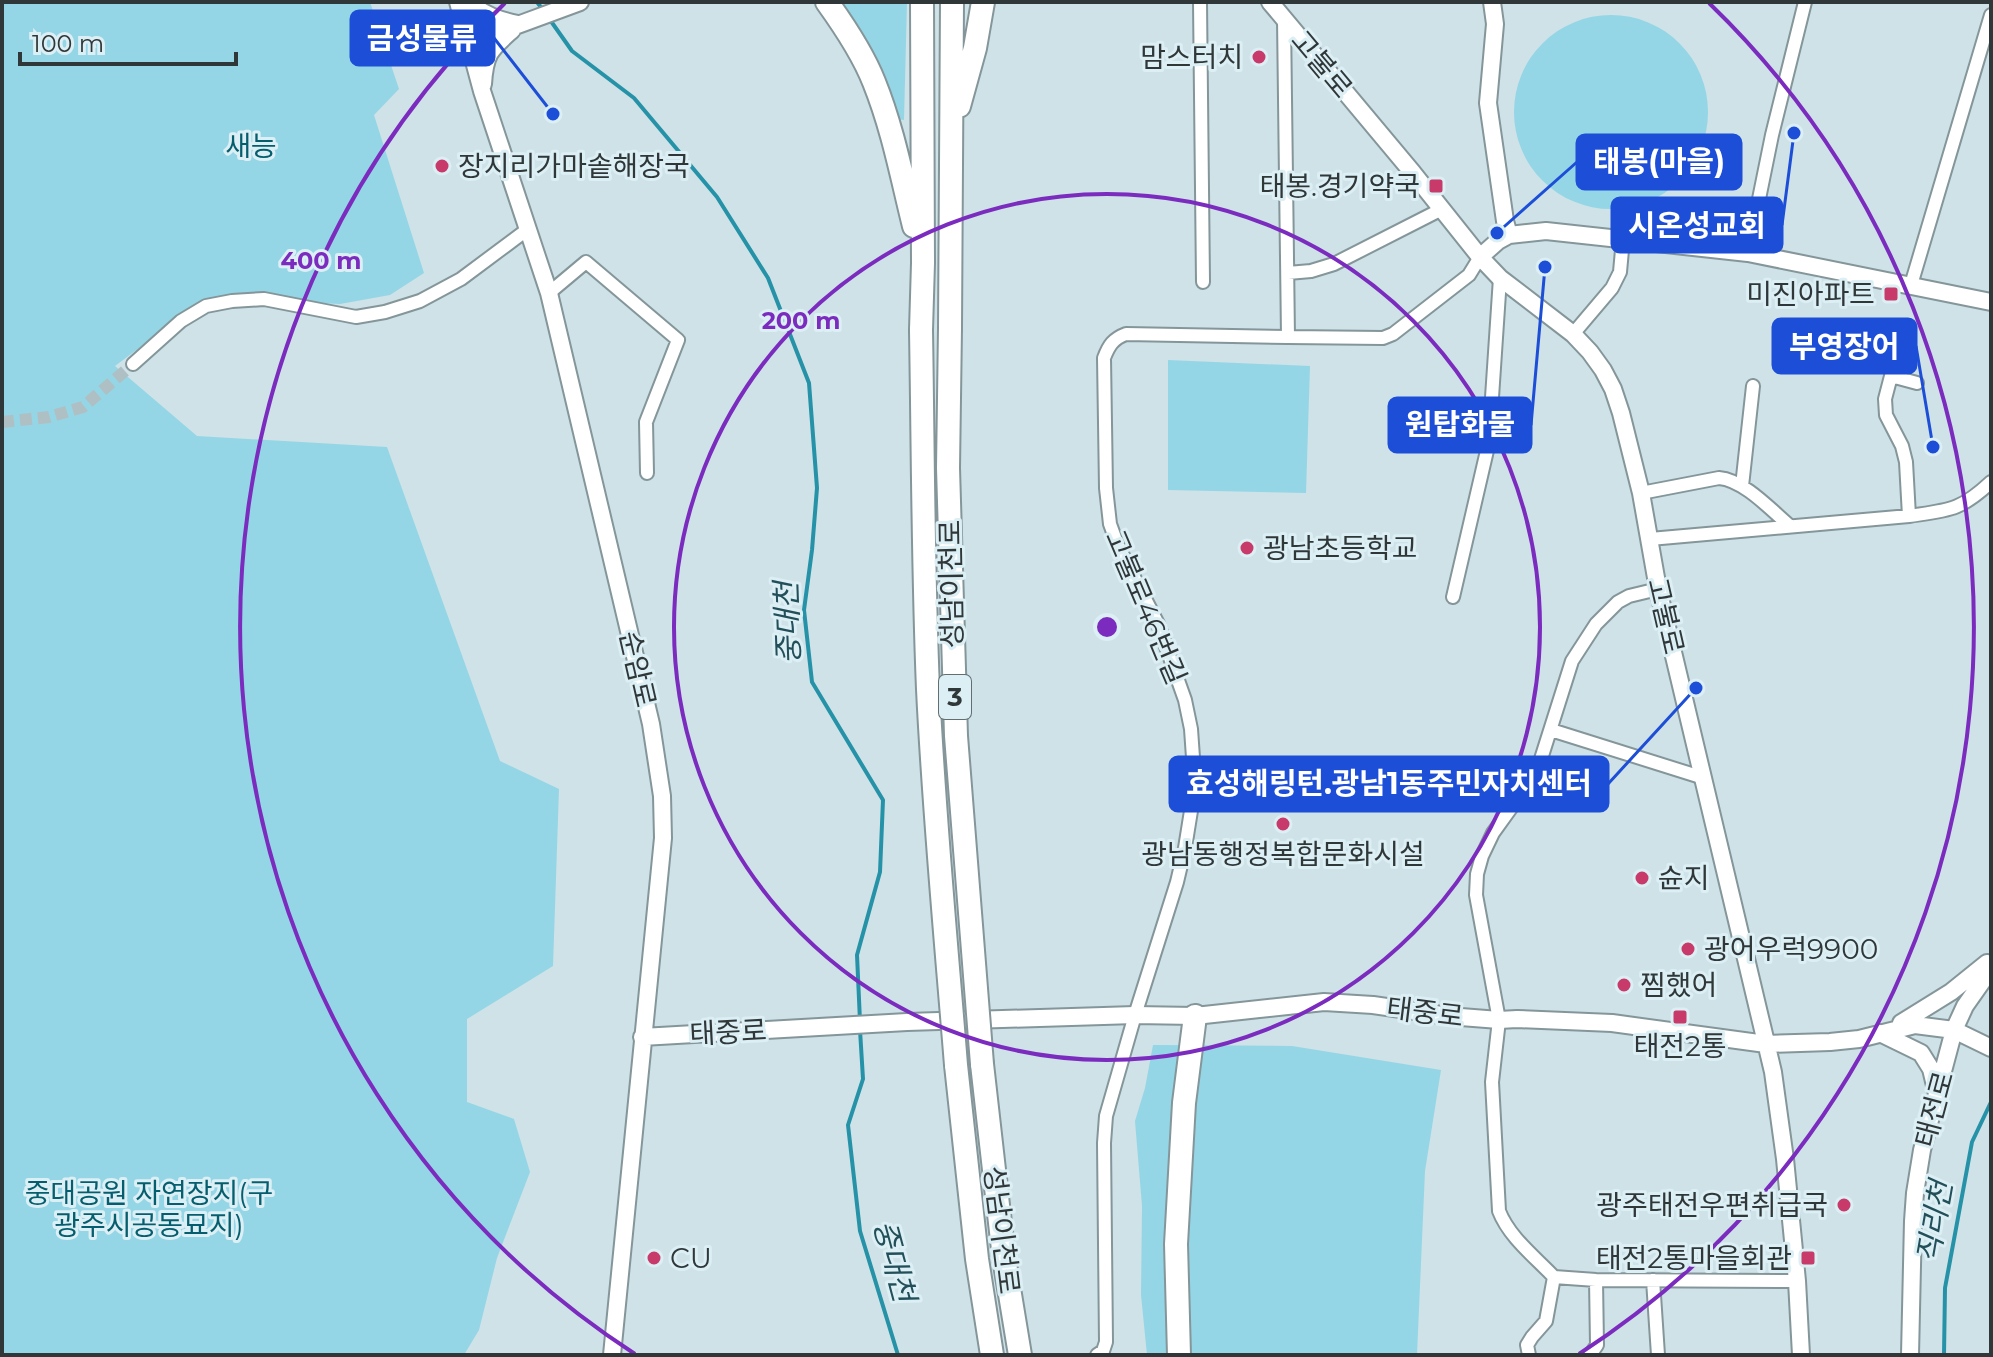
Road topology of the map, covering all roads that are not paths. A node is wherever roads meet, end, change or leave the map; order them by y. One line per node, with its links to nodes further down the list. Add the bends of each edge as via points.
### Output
1 (458, 2): 15 (street, 순암로)
2 (469, 2): 14 (street, via 482,14)
3 (580, 2): 14 (street)
4 (827, 2): 24 (highway, via 873,80)
5 (922, 2): 24 (highway, 성남이천로 / 3)
6 (952, 2): 17 (highway, 성남이천로 / 3)
7 (983, 2): 17 (highway)
8 (1200, 2): 27 (street)
9 (1270, 2): 13 (street, 고불로)
10 (1492, 2): 20 (street, via 1488,103)
11 (1805, 2): 22 (street)
12 (1991, 15): 28 (street)
13 (1284, 19): 18 (street, 고불로); 25 (street)
14 (520, 24): 15 (street); 16 (street, via 491,49)
15 (469, 43): 16 (street, 순암로)
16 (482, 91): 19 (street, 순암로)
17 (951, 138): 64 (highway, 성남이천로 / 3, bridge, via 948,468 956,736 982,1064)
18 (1442, 209): 23 (street, 고불로); 25 (street, via 1334,264)
19 (528, 229): 29 (street, 순암로); 33 (street, via 461,279 420,301 356,317 264,299 206,306)
20 (1509, 235): 21 (street, via 1546,231); 23 (street)
21 (1623, 239): 22 (street); 31 (street, via 1620,272 1612,288)
22 (1748, 253): 28 (street)
23 (1480, 257): 26 (street, 고불로); 32 (street, 고불로46번길, via 1469,275 1393,334)
24 (923, 263): 63 (highway, 성남이천로 / 3, bridge, via 923,516 934,789 956,1065)
25 (1288, 273): 32 (street)
26 (1500, 278): 31 (street, 고불로); 44 (street, via 1489,442)
27 (1203, 282)
28 (1911, 285): 30 (street)
29 (549, 293): 36 (street, via 586,262 678,340 646,422); 54 (street, 순암로, via 656,751 662,796 663,838)
30 (1991, 302)
31 (1573, 334): 39 (street, 고불로, via 1613,389)
32 (1288, 337): 49 (street, 고불로46번길, via 1126,334 1109,345 1104,358 1110,524 1166,646 1185,700 1195,762 1177,882)
33 (133, 364)
34 (1917, 383): 40 (street, via 1891,376 1885,399 1886,415 1904,454)
35 (1753, 386): 38 (street)
36 (647, 473)
37 (1991, 482): 40 (street, via 1962,506)
38 (1742, 486): 39 (street, via 1719,478); 41 (street)
39 (1641, 493): 42 (street, 고불로)
40 (1909, 516): 41 (street)
41 (1790, 526): 42 (street)
42 (1650, 539): 43 (street, 고불로)
43 (1658, 589): 45 (street, via 1618,602 1596,624 1572,661); 46 (street, 고불로)
44 (1453, 597)
45 (1551, 730): 46 (street); 51 (street, via 1529,783 1493,833 1477,874 1476,895)
46 (1704, 778): 55 (street, 고불로)
47 (1991, 959): 53 (street, via 1951,992)
48 (1991, 969): 52 (street, 태전로)
49 (1135, 1015): 50 (street, 태중로); 54 (street, 태중로); 65 (street, 고불로46번길, via 1106,1116 1106,1342)
50 (1195, 1016): 51 (street, 태중로, via 1324,1002); 66 (highway, via 1176,1244)
51 (1499, 1020): 55 (street, 태중로, via 1612,1023); 58 (street, via 1492,1082 1499,1211)
52 (1954, 1030): 53 (street, 태중로, via 1915,1025); 56 (street, 태중로); 57 (street, 태전로)
53 (1880, 1033): 55 (street, 태중로, via 1830,1042); 57 (street, via 1921,1053 1931,1069)
54 (642, 1037): 62 (street, 순암로)
55 (1766, 1044): 61 (street, 고불로)
56 (1991, 1048)
57 (1937, 1098): 71 (street, 태전로, via 1915,1193)
58 (1554, 1277): 59 (street); 67 (street, via 1546,1321 1527,1345)
59 (1596, 1280): 60 (street); 68 (street, via 1597,1345)
60 (1653, 1280): 61 (street); 69 (street)
61 (1797, 1281): 70 (street, 고불로)
62 (612, 1355)
63 (992, 1355)
64 (1020, 1355)
65 (1097, 1355)
66 (1179, 1355)
67 (1529, 1355)
68 (1590, 1355)
69 (1658, 1355)
70 (1801, 1355)
71 (1910, 1355)

